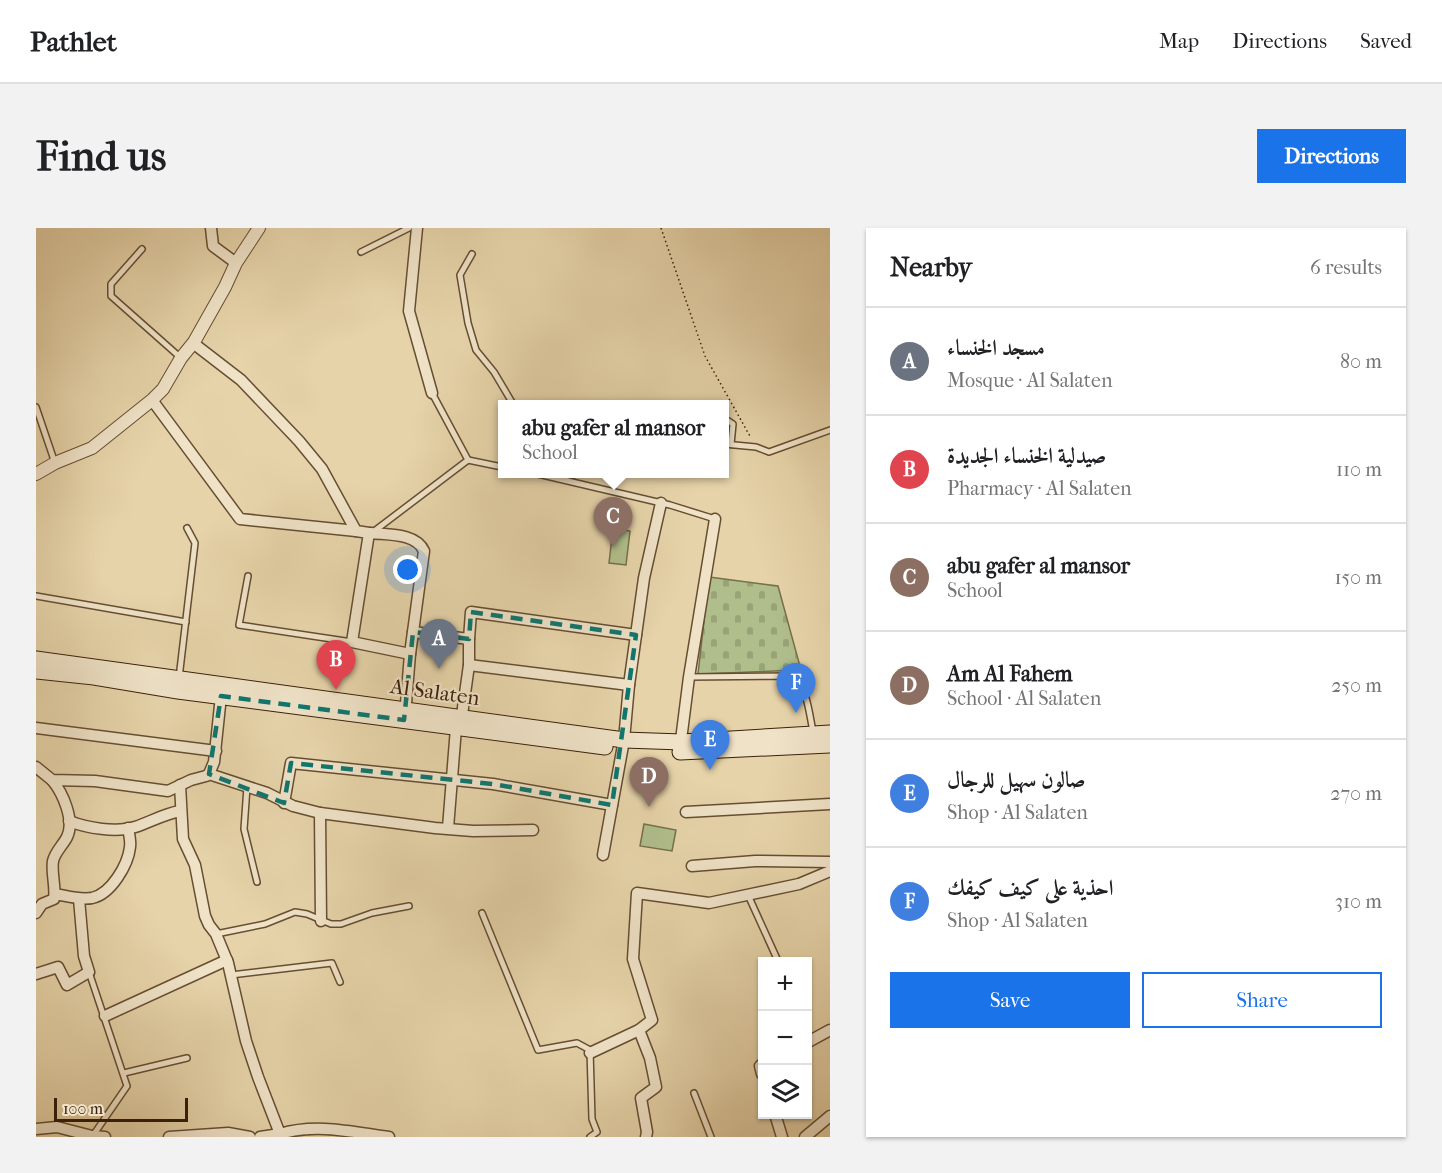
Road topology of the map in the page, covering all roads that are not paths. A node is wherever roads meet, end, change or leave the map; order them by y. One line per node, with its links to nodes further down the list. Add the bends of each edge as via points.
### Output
1 (211, 228): 8 (street, via 213,246)
2 (259, 228): 8 (street)
3 (409, 228): 6 (lane)
4 (417, 228): 11 (street, via 409,310)
5 (142, 249): 10 (lane, via 111,284 111,296)
6 (361, 252)
7 (472, 254): 13 (lane, via 460,275 468,323 476,350)
8 (236, 263): 9 (street)
9 (193, 343): 10 (street); 26 (street, via 242,380 299,441 322,469)
10 (181, 358): 12 (street)
11 (432, 393): 18 (lane)
12 (152, 400): 19 (street, via 92,448); 26 (street, via 240,519)
13 (510, 400)
14 (36, 407): 19 (lane)
15 (729, 421): 17 (lane, via 734,424)
16 (830, 430): 17 (lane, via 769,452)
17 (731, 444)
18 (468, 460): 20 (lane); 27 (lane)
19 (55, 463): 21 (street)
20 (498, 466)
21 (36, 474)
22 (566, 478): 23 (lane)
23 (661, 503): 24 (lane); 32 (street)
24 (715, 519): 39 (street)
25 (187, 528): 30 (lane, via 195,543)
26 (356, 531): 27 (street)
27 (370, 533): 31 (street, via 412,539 423,548); 34 (street)
28 (248, 576): 34 (lane, via 238,625)
29 (36, 596): 30 (lane)
30 (186, 622): 40 (lane)
31 (414, 632): 33 (street); 35 (street)
32 (636, 635): 33 (street, via 471,612); 41 (street)
33 (469, 639): 37 (street)
34 (352, 642): 35 (street)
35 (410, 654): 43 (street)
36 (36, 659): 40 (main road, Al Salaten)
37 (469, 665): 41 (street); 44 (street)
38 (36, 671): 40 (main road, Al Salaten)
39 (689, 677): 47 (lane, via 792,676 805,695); 49 (street)
40 (178, 685): 42 (main road, Al Salaten); 43 (main road, Al Salaten)
41 (629, 685): 48 (street)
42 (221, 696): 43 (main road, Al Salaten); 50 (street)
43 (405, 715): 44 (main road, Al Salaten)
44 (459, 724): 48 (main road, Al Salaten); 54 (street)
45 (36, 728): 50 (street)
46 (830, 733): 47 (main road, Al Salaten)
47 (820, 742): 49 (main road, Al Salaten)
48 (623, 744): 49 (main road, Al Salaten); 59 (street)
49 (681, 747)
50 (216, 751): 52 (street)
51 (36, 766): 53 (street)
52 (209, 774): 55 (street); 56 (street)
53 (52, 780): 55 (street, via 95,781 161,791); 63 (street)
54 (453, 780): 57 (street, via 291,763); 59 (street); 65 (street)
55 (180, 785): 60 (street)
56 (247, 787): 57 (street); 71 (lane, via 244,829)
57 (284, 803): 62 (street)
58 (830, 804): 61 (street)
59 (612, 805): 67 (street)
60 (180, 811): 64 (street); 79 (street, via 183,839 195,865 205,916)
61 (686, 812)
62 (320, 813): 65 (street); 78 (street)
63 (69, 821): 64 (street, via 84,826); 72 (street, via 68,834 54,860)
64 (128, 828): 74 (street, via 130,848 112,886 104,893)
65 (448, 828): 66 (street)
66 (533, 830)
67 (603, 855)
68 (830, 862): 69 (street, via 755,861)
69 (692, 866)
70 (830, 871): 73 (street, via 799,884)
71 (257, 882)
72 (55, 894): 74 (street); 77 (street)
73 (748, 894): 80 (lane); 87 (street, via 709,903 637,893 633,959 652,1020)
74 (79, 899): 82 (street)
75 (409, 906): 78 (lane, via 341,924)
76 (482, 912): 90 (lane, via 538,1050 577,1044)
77 (36, 913)
78 (321, 921): 79 (lane, via 295,912 265,924)
79 (216, 934): 81 (street)
80 (776, 957)
81 (227, 960): 84 (street); 86 (street)
82 (89, 972): 83 (street, via 67,985 58,967); 86 (lane)
83 (36, 974)
84 (231, 975): 85 (lane, via 332,963); 98 (street, via 246,1041)
85 (340, 982)
86 (105, 1016): 92 (lane)
87 (639, 1030): 90 (street); 106 (street, via 656,1087 641,1098)
88 (830, 1030): 89 (street)
89 (812, 1039)
90 (590, 1053): 105 (lane, via 592,1119 597,1132)
91 (187, 1058): 92 (lane)
92 (124, 1073): 99 (lane, via 127,1086)
93 (694, 1093): 107 (lane)
94 (830, 1116): 109 (street)
95 (777, 1119): 108 (street)
96 (36, 1130): 99 (street, via 57,1127)
97 (292, 1133): 98 (street); 104 (street, via 320,1128)
98 (280, 1134): 103 (street)
99 (92, 1137): 100 (street)
100 (105, 1137)
101 (169, 1137): 102 (street, via 228,1133)
102 (250, 1137)
103 (260, 1137)
104 (389, 1137)
105 (590, 1137)
106 (646, 1137)
107 (711, 1137)
108 (782, 1137)
109 (805, 1137)

